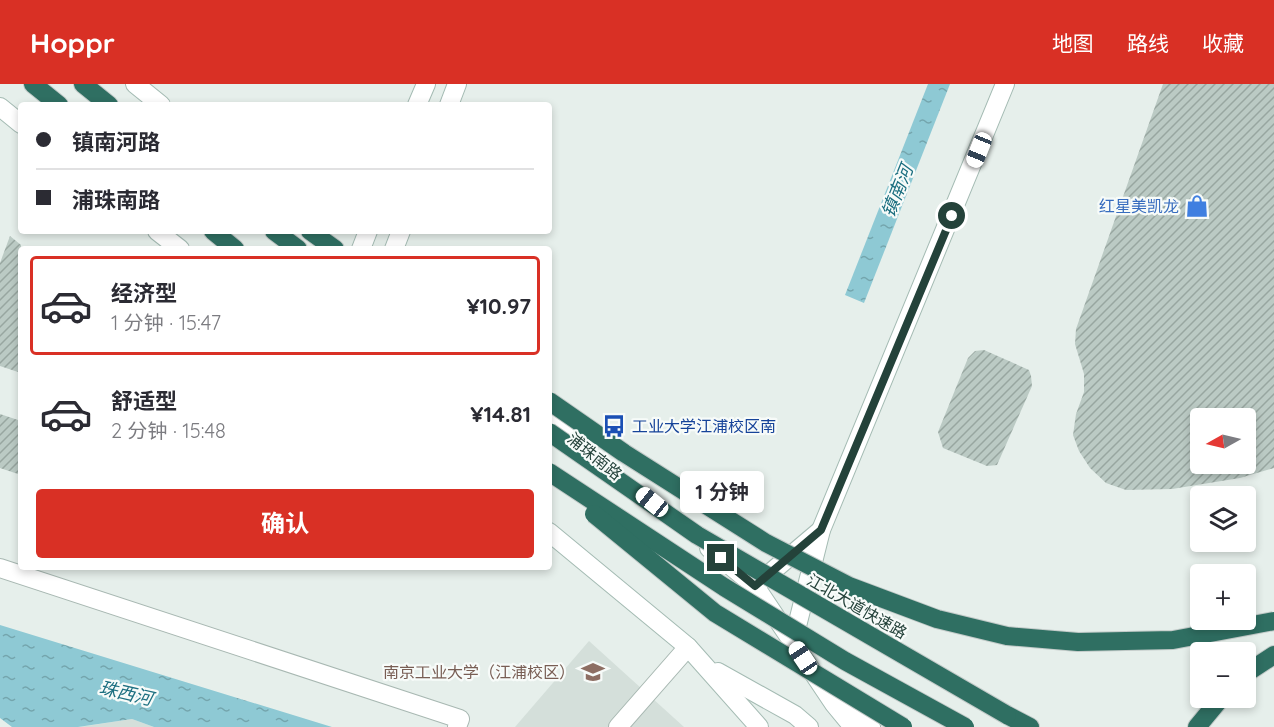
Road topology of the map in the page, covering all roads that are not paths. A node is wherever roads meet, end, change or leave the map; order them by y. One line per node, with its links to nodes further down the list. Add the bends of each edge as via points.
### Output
1 (33, 84): 7 (highway)
2 (83, 84): 8 (highway)
3 (135, 84): 9 (street)
4 (426, 84): 10 (street)
5 (457, 84): 11 (street)
6 (1005, 84): 29 (street)
7 (55, 102)
8 (105, 102)
9 (157, 102)
10 (418, 102)
11 (450, 102)
12 (0, 107): 13 (street)
13 (18, 122)
14 (161, 234): 19 (street)
15 (217, 234): 20 (highway)
16 (278, 234): 21 (highway)
17 (314, 234): 22 (highway)
18 (320, 234): 23 (street)
19 (176, 246)
20 (232, 246)
21 (294, 246)
22 (332, 246)
23 (334, 246)
24 (552, 403): 33 (highway, bridge, via 766,543 849,586 937,619 1007,636 1078,642 1173,640)
25 (552, 421): 32 (street, 浦珠南路)
26 (552, 434): 49 (highway, 江北大道快速路, bridge, via 697,535)
27 (552, 476): 48 (highway, bridge, via 835,655)
28 (552, 477): 47 (highway, bridge, via 715,613)
29 (821, 530): 32 (street); 34 (street)
30 (552, 534): 35 (street)
31 (0, 568): 41 (street, via 460,719)
32 (755, 586): 34 (street, 浦珠南路)
33 (1274, 621)
34 (793, 642): 39 (street, 浦珠南路)
35 (688, 647): 37 (street); 42 (street)
36 (1274, 655): 38 (highway)
37 (708, 667): 43 (street); 44 (street, via 795,715)
38 (1256, 667)
39 (834, 704): 45 (street, 浦珠南路); 46 (street, 浦珠南路)
40 (1213, 708): 50 (highway)
41 (457, 727)
42 (618, 727)
43 (759, 727)
44 (809, 727)
45 (853, 727)
46 (871, 727)
47 (903, 727)
48 (966, 727)
49 (1030, 727)
50 (1197, 727)

